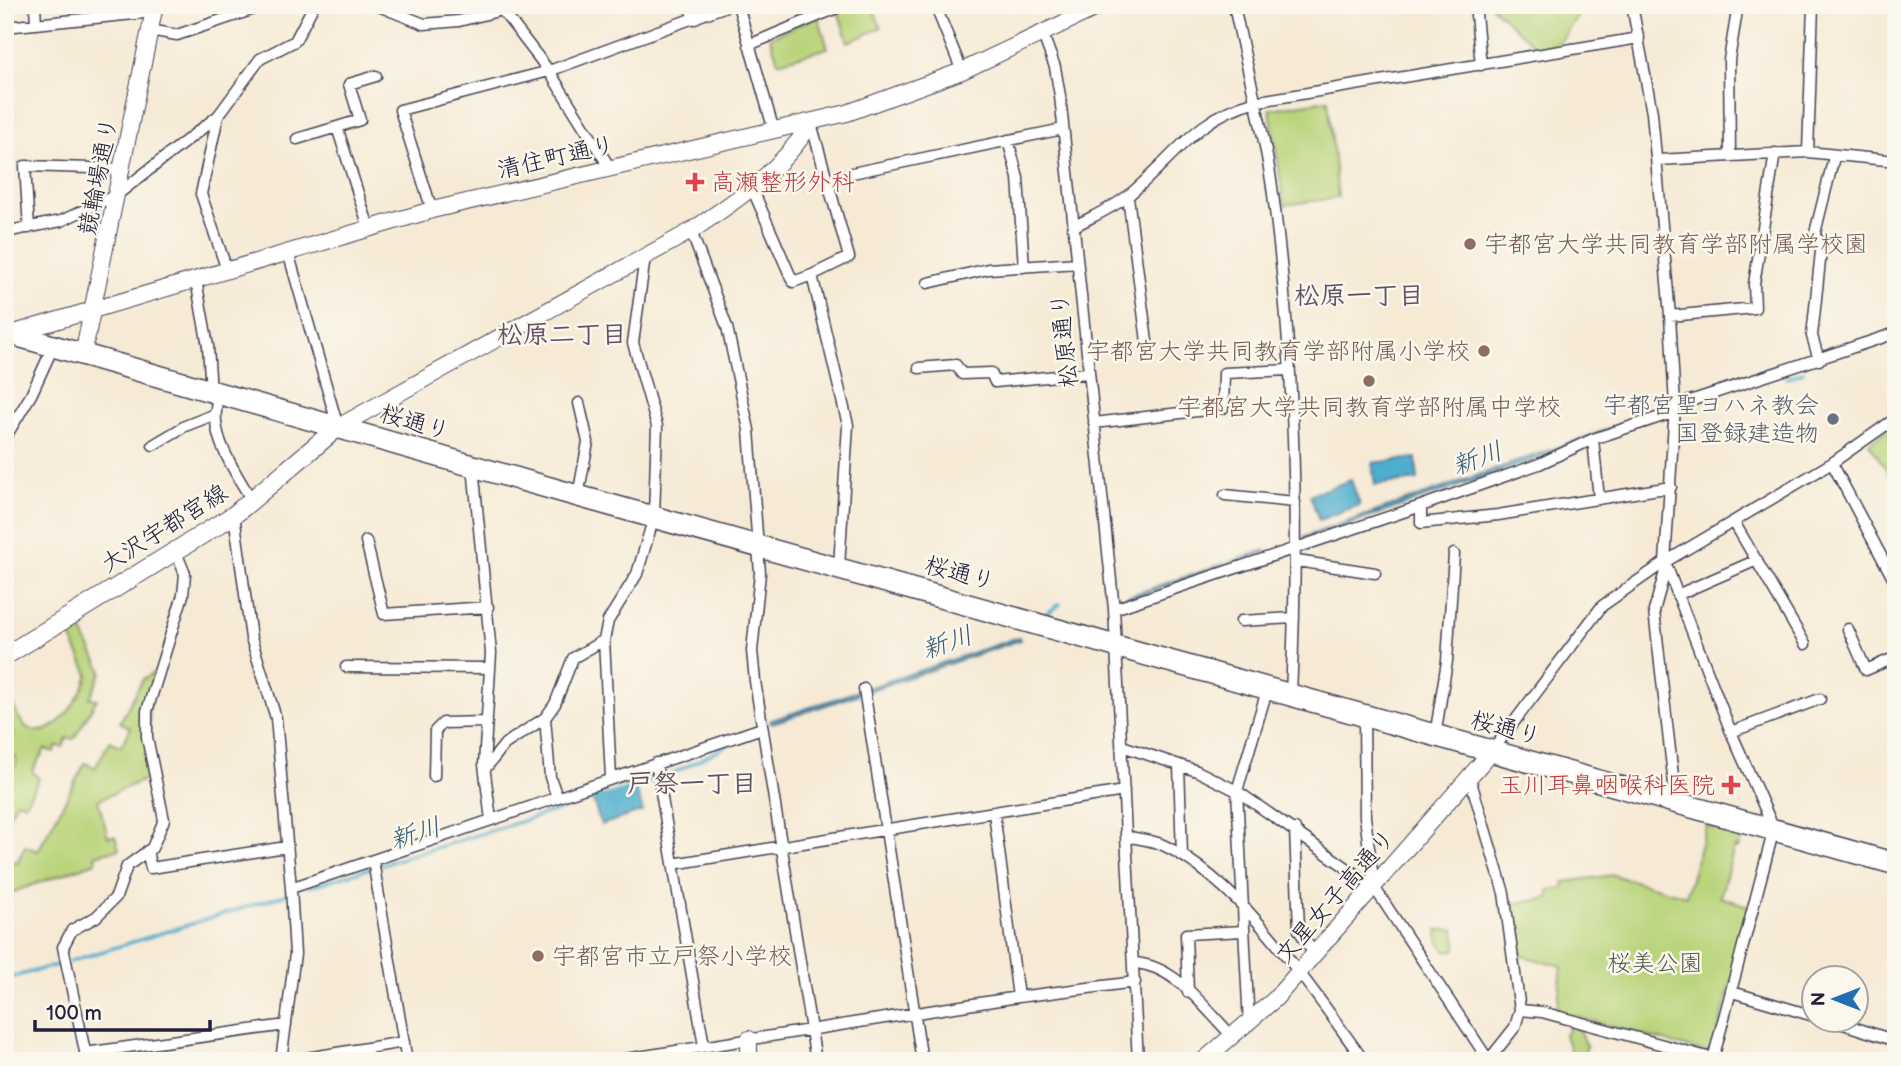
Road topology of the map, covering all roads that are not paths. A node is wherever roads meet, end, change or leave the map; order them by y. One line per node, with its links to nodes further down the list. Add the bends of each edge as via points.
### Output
1 (35, 5): 19 (street)
2 (266, 5): 21 (street, via 177,35)
3 (314, 5): 30 (street, via 295,41 260,59)
4 (376, 5): 17 (street, via 424,24)
5 (688, 5): 18 (street)
6 (729, 5): 18 (street)
7 (738, 5): 24 (street)
8 (844, 5): 24 (street)
9 (935, 5): 27 (street)
10 (1102, 5): 22 (street, 清住町通り)
11 (1234, 5): 29 (street)
12 (1475, 5): 25 (street)
13 (1632, 5): 23 (street)
14 (1738, 5): 39 (street, via 1729,61)
15 (1813, 5): 37 (street)
16 (154, 8): 19 (street); 21 (street, 競輪場通り)
17 (504, 8): 26 (street)
18 (695, 19): 26 (street)
19 (36, 23): 20 (street)
20 (5, 27)
21 (150, 30): 44 (street, 競輪場通り)
22 (1043, 35): 27 (street, 清住町通り); 33 (street, 松原通り, via 1055,67)
23 (1639, 38): 25 (street); 41 (street)
24 (749, 45): 34 (street)
25 (1481, 65): 29 (street)
26 (549, 71): 43 (street); 49 (street, via 400,110)
27 (962, 71): 31 (street, 清住町通り)
28 (376, 76): 32 (street, via 349,84 360,120)
29 (1253, 102): 48 (street, via 1227,110 1190,136); 72 (street, via 1274,202)
30 (218, 116): 47 (street); 59 (street, via 201,194)
31 (811, 123): 34 (street, 清住町通り); 45 (street); 46 (street, via 797,146)
32 (337, 127): 35 (street); 51 (street)
33 (1063, 129): 36 (street); 50 (street, 松原通り)
34 (774, 131): 43 (street, 清住町通り)
35 (297, 139)
36 (1008, 141): 45 (street, via 852,173); 58 (street, via 1018,178)
37 (1808, 152): 38 (street); 40 (street)
38 (1775, 153): 39 (street); 64 (street, via 1754,284 1755,308)
39 (1730, 155): 41 (street)
40 (1834, 157): 42 (street); 70 (street, via 1814,237 1822,242 1812,336)
41 (1658, 160): 64 (street)
42 (1896, 161)
43 (610, 168): 49 (street, 清住町通り)
44 (123, 169): 47 (street, 競輪場通り); 52 (street, via 25,166)
45 (828, 183): 60 (street, via 849,257)
46 (752, 188): 53 (street); 60 (street, via 793,282)
47 (118, 194): 52 (street, via 61,221); 63 (street, 競輪場通り)
48 (1128, 197): 50 (street); 68 (street)
49 (432, 210): 51 (street, 清住町通り)
50 (1073, 227): 57 (street, 松原通り)
51 (369, 228): 55 (street, 清住町通り)
52 (29, 229): 54 (street)
53 (691, 231): 56 (street); 97 (street, via 727,327 749,429)
54 (5, 232)
55 (288, 252): 59 (street, 清住町通り); 80 (street)
56 (645, 257): 80 (street); 94 (street, via 633,343 657,426)
57 (1077, 263): 58 (street); 73 (street, 松原通り)
58 (1024, 267): 62 (street)
59 (227, 270): 61 (street, 清住町通り)
60 (812, 275): 104 (street, via 848,425)
61 (196, 280): 63 (street, 清住町通り); 74 (street)
62 (928, 283)
63 (95, 309): 66 (street, 清住町通り); 69 (street, 競輪場通り)
64 (1670, 316): 76 (street)
65 (1896, 333): 70 (street)
66 (8, 335): 67 (highway, 桜通り)
67 (53, 346): 69 (highway, 桜通り); 81 (street)
68 (1148, 349)
69 (83, 355): 74 (highway, 桜通り)
70 (1819, 360): 76 (street)
71 (919, 368): 73 (street, via 956,365 962,374 991,373 995,382)
72 (1289, 370): 79 (street, via 1224,373 1223,408); 91 (street)
73 (1088, 373): 79 (street, 松原通り)
74 (215, 393): 77 (street); 80 (highway, 桜通り)
75 (579, 403): 88 (street, via 588,442)
76 (1675, 409): 82 (street); 86 (street)
77 (213, 415): 83 (street); 90 (street, via 219,438)
78 (1896, 418): 84 (street)
79 (1094, 423): 109 (street, 松原通り)
80 (338, 426): 85 (highway, 桜通り); 90 (main road, 大沢宇都宮線)
81 (5, 438)
82 (1593, 439): 89 (street); 92 (street, via 1539,464)
83 (153, 446)
84 (1832, 463): 95 (street); 106 (street)
85 (473, 466): 88 (highway, 桜通り); 108 (street)
86 (1671, 487): 89 (street); 103 (street)
87 (1225, 495): 91 (street)
88 (579, 496): 94 (highway, 桜通り)
89 (1599, 499): 92 (street, via 1420,523)
90 (252, 501): 93 (main road, 大沢宇都宮線)
91 (1295, 502): 98 (street)
92 (1420, 506): 98 (street)
93 (234, 515): 99 (main road, 大沢宇都宮線); 149 (street, via 251,638 276,718)
94 (654, 517): 97 (highway, 桜通り); 113 (street, via 637,574 608,621)
95 (1734, 522): 101 (street); 103 (street)
96 (366, 541): 108 (street, via 384,614)
97 (757, 545): 104 (highway, 桜通り); 127 (street, via 759,603 752,651)
98 (1297, 546): 102 (street); 109 (street)
99 (176, 552): 116 (main road, 大沢宇都宮線); 150 (street, via 185,574 183,595 147,711 147,737 164,820)
100 (1454, 554): 129 (street, via 1447,661)
101 (1757, 560): 107 (street); 115 (street)
102 (1297, 561): 105 (street); 110 (street)
103 (1665, 562): 107 (street); 131 (street, via 1602,606); 141 (street, via 1665,579 1654,611)
104 (839, 567): 114 (highway, 桜通り)
105 (1375, 573)
106 (1896, 584)
107 (1677, 594): 128 (street)
108 (488, 607): 119 (street)
109 (1114, 609): 114 (street, 松原通り)
110 (1294, 618): 111 (street); 122 (street)
111 (1241, 621)
112 (1848, 629): 117 (street, via 1866,670)
113 (604, 640): 125 (street, via 573,658); 137 (street)
114 (1116, 644): 120 (highway, 桜通り); 130 (street, 松原通り)
115 (1805, 644)
116 (5, 656)
117 (1896, 657)
118 (346, 667): 119 (street)
119 (490, 668): 126 (street)
120 (1268, 687): 122 (highway, 桜通り); 139 (street)
121 (864, 689): 144 (street)
122 (1291, 694): 124 (highway, 桜通り)
123 (1820, 699): 128 (street)
124 (1364, 715): 129 (highway, 桜通り); 155 (street, via 1365,817)
125 (545, 718): 134 (street, via 505,744); 140 (street, via 550,777)
126 (487, 722): 134 (street); 136 (street, via 443,723 435,731)
127 (762, 728): 132 (street); 148 (street)
128 (1731, 732): 146 (street)
129 (1436, 736): 131 (highway, 桜通り)
130 (1122, 746): 133 (street); 138 (street, 松原通り)
131 (1492, 751): 135 (street, 文星女子高通り); 141 (highway, 桜通り)
132 (656, 763): 137 (street); 153 (street)
133 (1179, 765): 139 (street); 151 (street)
134 (485, 769): 143 (street)
135 (1469, 775): 155 (street, 文星女子高通り); 166 (street, via 1504,893)
136 (434, 776)
137 (611, 778): 140 (street)
138 (1124, 791): 142 (street); 147 (street, 松原通り)
139 (1237, 791): 145 (street); 157 (street)
140 (557, 797): 143 (street)
141 (1676, 803): 146 (highway, 桜通り)
142 (994, 813): 144 (street); 165 (street)
143 (491, 820): 152 (street)
144 (886, 829): 148 (street); 168 (street)
145 (1295, 829): 155 (street); 159 (street, via 1299,930)
146 (1774, 829): 154 (highway, 桜通り); 164 (street)
147 (1126, 836): 151 (street); 160 (street, 松原通り)
148 (784, 846): 153 (street); 171 (street)
149 (286, 847): 150 (street, via 151,868); 156 (street)
150 (147, 851): 178 (street, via 127,866 116,897 96,917 72,930 63,947)
151 (1182, 855): 157 (street, via 1220,882)
152 (373, 861): 156 (street); 176 (street)
153 (673, 864): 177 (street)
154 (1896, 864)
155 (1374, 887): 159 (street, 文星女子高通り); 179 (street)
156 (291, 888): 169 (street, via 295,954)
157 (1242, 908): 158 (street); 161 (street)
158 (1244, 931): 163 (street, via 1186,934); 170 (street)
159 (1314, 954): 161 (street, 文星女子高通り)
160 (1134, 963): 162 (street, 松原通り); 163 (street, via 1159,967)
161 (1299, 971): 170 (street, 文星女子高通り); 190 (street)
162 (1135, 982): 165 (street); 188 (street, 松原通り)
163 (1188, 992): 173 (street)
164 (1732, 992): 167 (street); 180 (street)
165 (1018, 997): 168 (street)
166 (1520, 1010): 179 (street, via 1515,1027); 180 (street)
167 (1800, 1012)
168 (914, 1014): 171 (street); 187 (street)
169 (286, 1025): 178 (street); 181 (street)
170 (1249, 1025): 173 (street, 文星女子高通り)
171 (812, 1030): 174 (street); 186 (street)
172 (1870, 1033): 175 (street)
173 (1233, 1037): 189 (street, 文星女子高通り)
174 (749, 1039): 177 (street); 185 (street)
175 (1896, 1041)
176 (404, 1042): 182 (street); 183 (street)
177 (704, 1046): 184 (street)
178 (86, 1057)
179 (1488, 1060)
180 (1718, 1060)
181 (281, 1061)
182 (288, 1061)
183 (407, 1061)
184 (613, 1061)
185 (749, 1061)
186 (816, 1061)
187 (922, 1061)
188 (1138, 1061)
189 (1203, 1061)
190 (1364, 1061)

